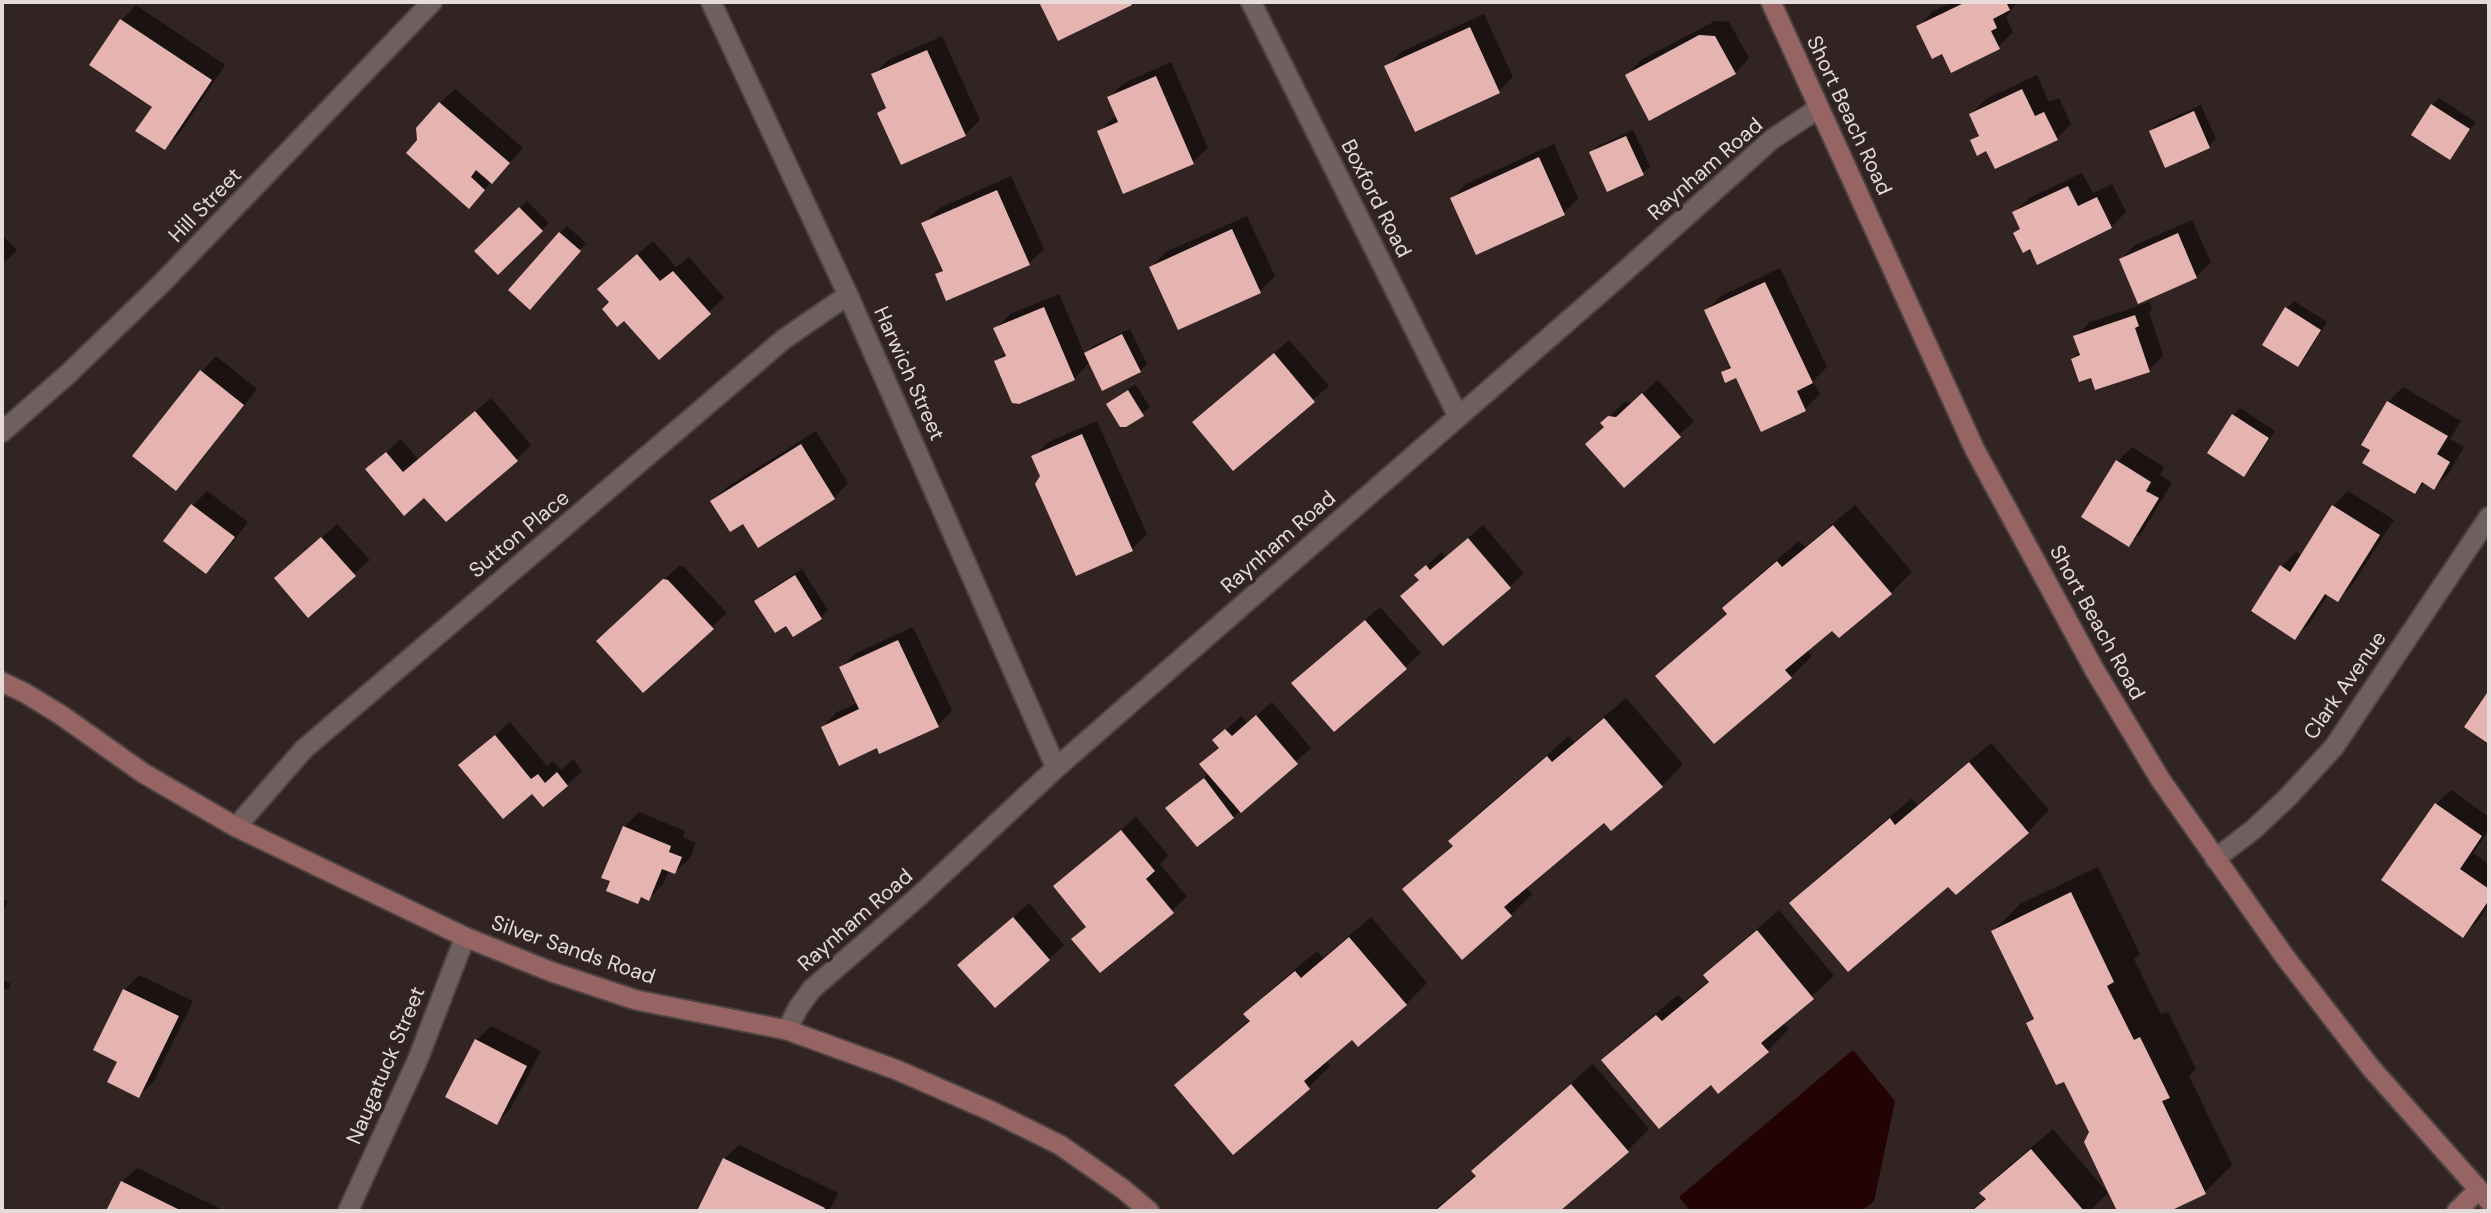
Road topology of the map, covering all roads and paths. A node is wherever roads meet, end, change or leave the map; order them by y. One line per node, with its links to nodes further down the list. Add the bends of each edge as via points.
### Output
1 (711, 2): 6 (street, Harwich Street)
2 (1251, 2): 7 (street, Boxford Road)
3 (1771, 2): 5 (main road, Short Beach Road)
4 (428, 3): 8 (street, Hill Street, via 162,283)
5 (1819, 108): 7 (street, Raynham Road, via 1771,140); 13 (main road, Short Beach Road, via 1975,450 2094,669)
6 (848, 295): 11 (street, Harwich Street); 12 (street, Sutton Place, via 784,340 304,749)
7 (1458, 416): 11 (street, Raynham Road)
8 (2, 432)
9 (2489, 517): 13 (street, Clark Avenue, via 2334,747 2254,830)
10 (2, 682): 12 (main road, Silver Sands Road)
11 (1056, 768): 15 (street, Raynham Road, via 812,989)
12 (236, 827): 14 (main road, Silver Sands Road)
13 (2215, 859): 16 (main road, Short Beach Road, via 2371,1069)
14 (465, 937): 15 (main road, Silver Sands Road, via 636,1000); 17 (street, Naugatuck Street, via 418,1059)
15 (787, 1030): 18 (main road, Silver Sands Road, via 897,1070 1060,1145)
16 (2484, 1196): 19 (main road)
17 (348, 1211)
18 (1149, 1211)
19 (2457, 1211)

